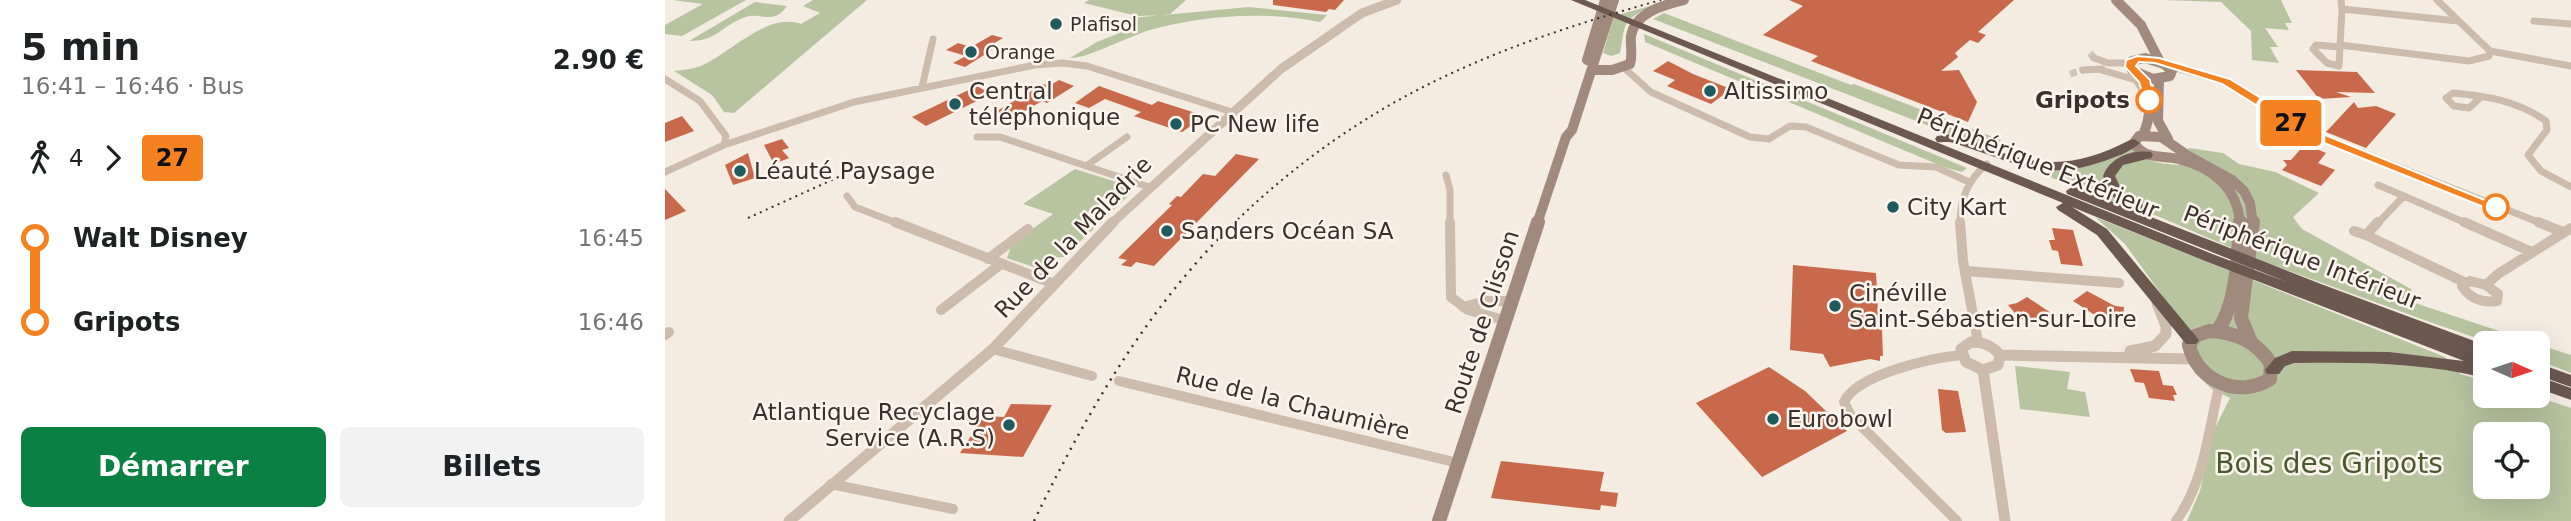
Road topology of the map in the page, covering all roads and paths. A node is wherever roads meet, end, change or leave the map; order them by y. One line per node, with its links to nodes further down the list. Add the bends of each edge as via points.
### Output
1 (1398, 0): 11 (street, Rue de la Maladrie)
2 (1576, 0): 17 (highway, Périphérique Extérieur)
3 (1596, 0): 17 (highway)
4 (1605, 0): 22 (main road, Route de Clisson)
5 (1614, 0): 22 (main road, Route de Clisson)
6 (1683, 0): 19 (main road, via 1658,8 1636,23)
7 (2106, 0): 25 (main road, via 2137,33 2144,49)
8 (2116, 0): 28 (main road, via 2141,24)
9 (2341, 0): 12 (street)
10 (2437, 0): 14 (street)
11 (1380, 2): 33 (street, Rue de la Maladrie, via 1281,69)
12 (2342, 9): 14 (street); 18 (street)
13 (2534, 20): 15 (street)
14 (2458, 21): 20 (street)
15 (2571, 24)
16 (933, 39): 30 (street)
17 (1681, 39): 41 (highway, Périphérique Extérieur); 41 (highway)
18 (2340, 46): 18 (street, via 2316,46 2313,48 2327,63 2339,66); 20 (street, via 2469,61 2489,56)
19 (1631, 51): 22 (main road, via 1615,61); 24 (main road)
20 (2490, 51): 23 (street)
21 (2094, 58): 25 (street)
22 (1590, 66): 24 (main road); 36 (main road, Route de Clisson)
23 (2571, 66)
24 (1623, 67): 48 (street, via 1651,92 1750,136 1769,139 1790,126 1806,127 1899,165 1936,167)
25 (2136, 67): 26 (street); 28 (main road); 28 (main road); 32 (main road)
26 (2098, 69): 27 (street); 32 (street, via 2136,80)
27 (2083, 70)
28 (2164, 71): 38 (main road, via 2158,121); 55 (street, via 2226,82 2293,125)
29 (665, 79): 39 (street, via 700,101 726,136)
30 (922, 87): 33 (street, via 1017,67 1069,63); 39 (street, via 854,102)
31 (2481, 97): 51 (street, via 2514,103 2546,121 2547,130 2528,156 2534,167)
32 (2149, 100): 37 (main road)
33 (1232, 112): 50 (street, Rue de la Maladrie)
34 (977, 136): 44 (street, via 1000,137)
35 (1127, 137): 44 (street)
36 (1566, 137): 69 (main road, Route de Clisson)
37 (2138, 139): 38 (main road); 42 (main road); 45 (highway, via 2114,153 2072,167)
38 (2168, 139): 40 (main road)
39 (724, 145): 46 (street)
40 (2176, 154): 42 (main road, via 2161,159); 67 (main road, via 2234,192 2245,241)
41 (1976, 155): 45 (highway, Périphérique Extérieur)
42 (2147, 155): 58 (highway, via 2115,165 2109,176 2112,187 2130,205)
43 (1987, 164): 48 (street)
44 (1086, 166): 50 (street)
45 (2005, 166): 58 (highway, Périphérique Intérieur); 68 (highway, via 2008,181 2075,213 2102,232); 82 (highway, Périphérique Extérieur, via 2307,296)
46 (665, 172)
47 (1446, 175): 70 (street, via 1450,292)
48 (1969, 181): 62 (street, via 1959,209)
49 (2378, 185): 52 (street)
50 (1149, 187): 65 (street, Rue de la Maladrie)
51 (2571, 187)
52 (2404, 195): 57 (street); 59 (street)
53 (847, 196): 60 (street, via 855,207)
54 (1028, 229): 60 (street)
55 (2567, 230): 59 (street)
56 (2354, 232): 57 (street)
57 (2366, 235): 63 (street)
58 (2200, 242): 77 (highway, Périphérique Intérieur)
59 (2532, 252): 66 (street)
60 (988, 259): 61 (street)
61 (1001, 264): 65 (street); 71 (street)
62 (1966, 271): 64 (street); 75 (street)
63 (2464, 282): 66 (street); 66 (street, via 2465,292 2473,298 2497,301 2498,294)
64 (2119, 283)
65 (1054, 284): 78 (street, Rue de la Maladrie)
66 (2486, 285)
67 (2239, 288): 73 (main road); 76 (main road, via 2241,318)
68 (2153, 296): 74 (highway); 81 (street, via 2166,334 2155,346)
69 (1510, 301): 70 (street); 72 (main road, Route de Clisson)
70 (1463, 307): 72 (street)
71 (941, 310)
72 (1504, 320): 96 (main road, Route de Clisson)
73 (2217, 331): 74 (main road); 76 (main road)
74 (2191, 340): 83 (main road)
75 (1978, 342): 79 (street, via 1964,345); 80 (street)
76 (2251, 342): 86 (main road)
77 (2473, 346)
78 (993, 349): 88 (street); 97 (street, Rue de la Maladrie)
79 (1961, 355): 85 (street, via 1969,365); 101 (street, via 1941,356 1893,372 1848,393 1844,404)
80 (2000, 355): 81 (street); 85 (street, via 1996,367)
81 (2118, 356): 83 (street)
82 (2473, 358)
83 (2192, 359): 91 (main road)
84 (2473, 369): 86 (highway, via 2385,356 2292,357)
85 (1983, 370): 102 (street)
86 (2273, 370): 91 (main road, via 2262,386 2240,388)
87 (2550, 374): 90 (highway)
88 (1093, 376)
89 (1119, 381): 96 (street, Rue de la Chaumière)
90 (2571, 381)
91 (2223, 383): 103 (street, via 2190,498)
92 (2550, 387): 94 (highway)
93 (2550, 393): 95 (highway)
94 (2571, 394)
95 (2571, 400)
96 (1458, 463): 100 (main road, Route de Clisson)
97 (831, 484): 98 (street); 99 (street, Rue de la Maladrie)
98 (953, 509)
99 (789, 521)
100 (1439, 521)
101 (1957, 521)
102 (2005, 521)
103 (2176, 521)

